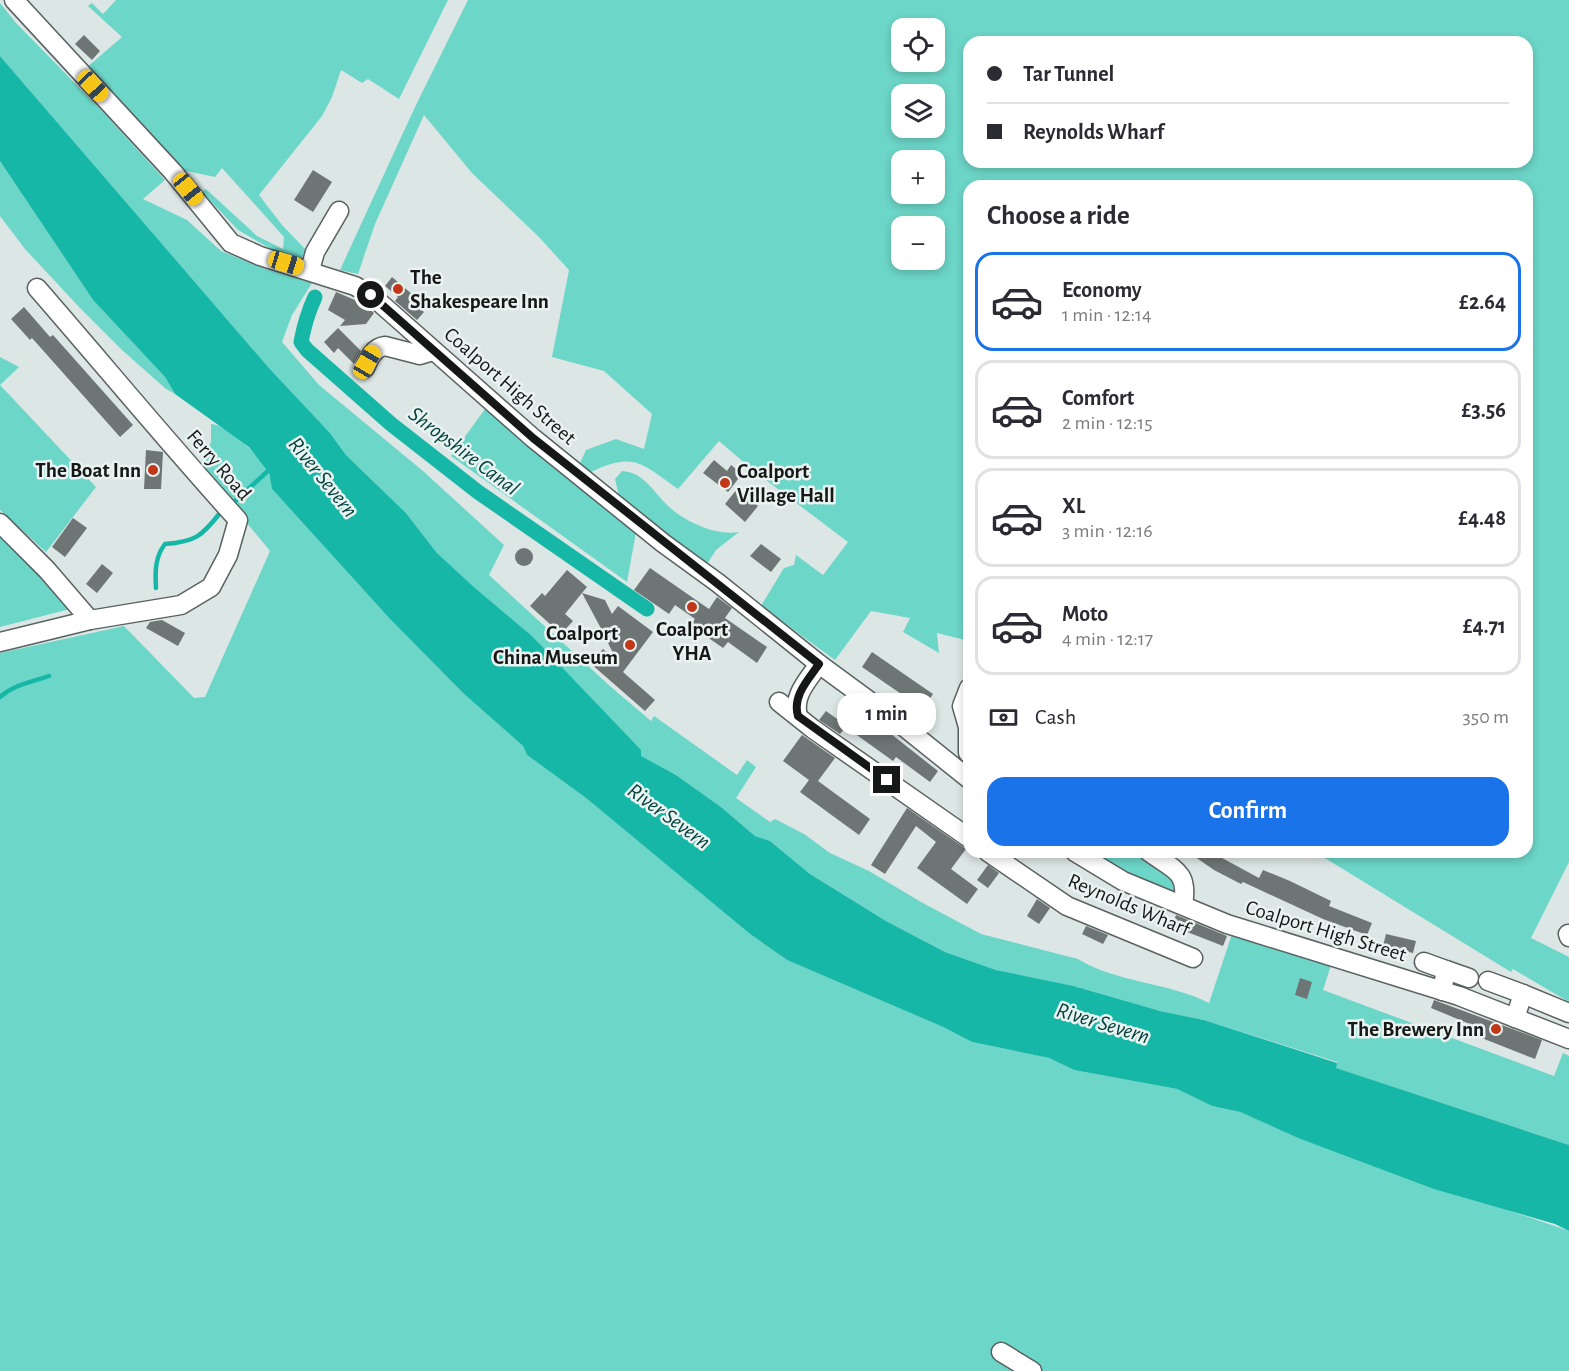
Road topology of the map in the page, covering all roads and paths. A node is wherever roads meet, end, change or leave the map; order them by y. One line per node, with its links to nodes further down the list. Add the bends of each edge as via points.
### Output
1 (14, 0): 3 (street, Coalport High Street, via 173,172 231,243)
2 (339, 211): 3 (street, via 315,252)
3 (310, 270): 5 (street, Coalport High Street, via 355,285 371,295)
4 (37, 288): 8 (street, Ferry Road, via 238,520 228,555 211,587 181,605)
5 (433, 351): 6 (street, via 420,355 379,346); 10 (street, Coalport High Street, via 533,438)
6 (364, 368)
7 (0, 523): 8 (street)
8 (90, 620): 9 (street)
9 (0, 642)
10 (819, 664): 12 (street, via 797,697); 13 (street, Coalport High Street)
11 (779, 702): 12 (street)
12 (798, 716): 14 (street)
13 (962, 774)
14 (963, 834)
15 (997, 858): 19 (street, Reynolds Wharf, via 1067,906)
16 (1086, 858): 18 (street, Coalport High Street, via 1123,881)
17 (1158, 858): 18 (street, via 1181,874 1185,882)
18 (1183, 905): 24 (street, Coalport High Street, via 1227,924)
19 (1193, 958)
20 (1424, 962): 21 (street)
21 (1446, 970): 22 (street); 24 (street)
22 (1469, 978)
23 (1488, 981): 25 (street)
24 (1442, 990): 27 (street, Coalport High Street)
25 (1523, 994): 26 (street); 27 (street)
26 (1569, 1013)
27 (1515, 1018): 28 (street, Coalport High Street)
28 (1569, 1039)
29 (1001, 1352): 30 (street)
30 (1032, 1371)

